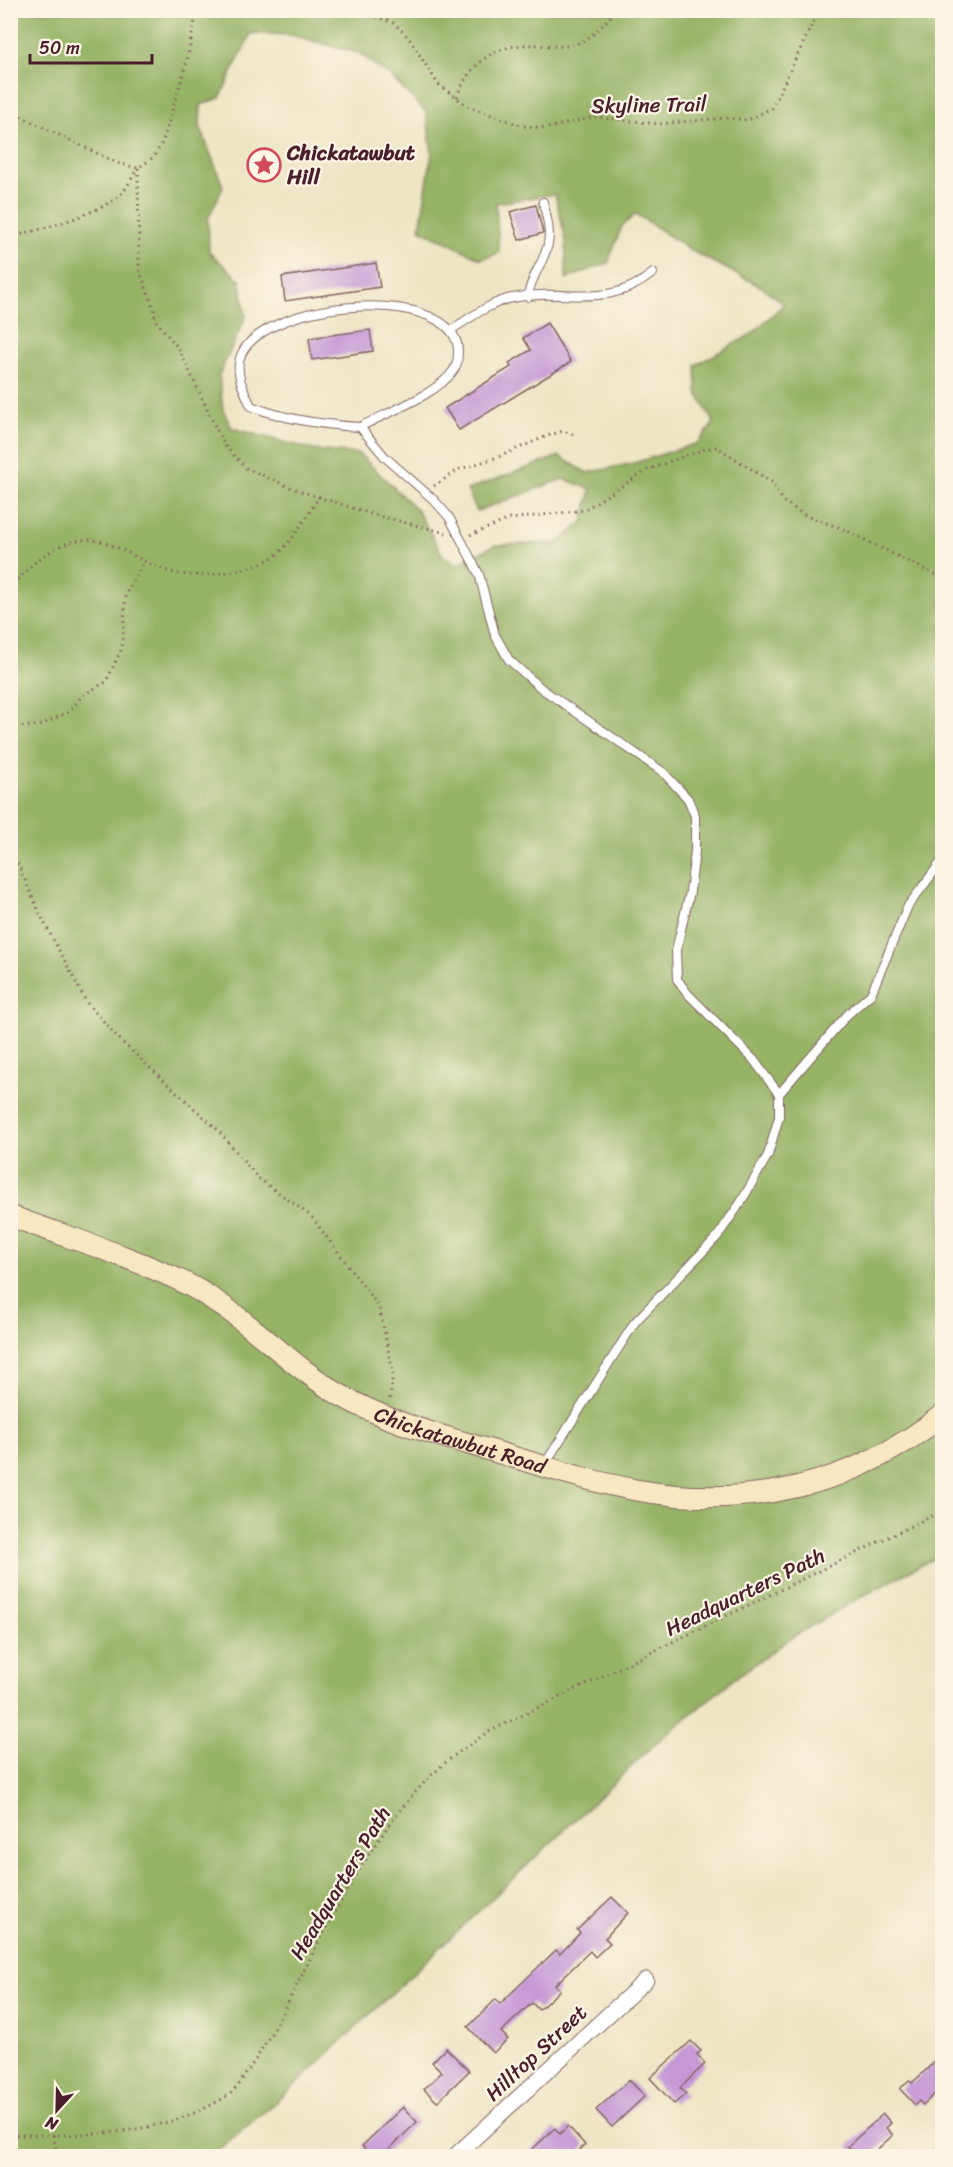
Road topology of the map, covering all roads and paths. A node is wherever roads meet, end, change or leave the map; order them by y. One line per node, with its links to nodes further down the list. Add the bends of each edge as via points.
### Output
1 (203, 10): 7 (path, via 195,20 163,141 154,157)
2 (316, 10): 5 (path, Skyline Trail, via 371,15 394,22 438,84)
3 (616, 10): 5 (path, via 582,41 564,46 507,48 481,59 463,81)
4 (819, 10): 5 (path, Skyline Trail, via 772,108 748,120 658,124 595,117 524,126 469,107)
5 (457, 98)
6 (10, 111): 7 (path, via 117,163)
7 (138, 168): 9 (path, via 112,202 48,228)
8 (543, 202): 11 (lane, via 548,244)
9 (10, 237)
10 (653, 273): 11 (lane, via 636,286 610,296)
11 (528, 297): 12 (lane, via 511,298 488,307)
12 (451, 330): 13 (lane, via 458,355 456,367 448,377); 13 (lane, via 435,318 408,310 384,306 338,308 267,328 249,341 239,360 238,378 251,406 273,415)
13 (360, 427): 15 (lane, via 385,457)
14 (576, 435): 15 (path, via 563,431 460,469 442,478)
15 (426, 493): 17 (lane, via 449,517)
16 (320, 496): 18 (path, via 282,550 256,566 187,575)
17 (459, 536): 19 (path, via 476,534 510,519 584,510 649,469 717,447 773,483 783,501 806,516 866,540); 24 (lane, via 479,574 495,635 508,660 542,689 663,772 688,799 695,816 695,851 676,950 677,979 753,1059)
18 (144, 562): 20 (path, via 102,542 79,540 56,547); 21 (path, via 126,594 122,648 106,682 83,695 68,712 41,725)
19 (942, 578)
20 (10, 589)
21 (10, 728)
22 (10, 847): 27 (path, via 87,1003 122,1042 218,1130 258,1178 311,1216 379,1307 393,1372)
23 (942, 861): 24 (lane, via 908,906 871,994 847,1015)
24 (779, 1094): 28 (lane, via 774,1137 753,1184 717,1237 635,1322)
25 (10, 1216): 27 (main road, Chickatawbut Road, via 188,1285 240,1319 321,1383)
26 (942, 1415): 28 (main road, Chickatawbut Road, via 896,1449 854,1470 806,1486 752,1495 660,1494)
27 (389, 1419): 28 (main road, Chickatawbut Road)
28 (544, 1466)
29 (942, 1511): 32 (path, Headquarters Path, via 486,1733 436,1771 378,1840 281,2019 233,2092 200,2111 153,2128)
30 (646, 1980): 34 (street, Hilltop Street)
31 (10, 2135): 32 (path, Headquarters Path)
32 (54, 2135): 33 (path)
33 (57, 2157)
34 (455, 2157)

